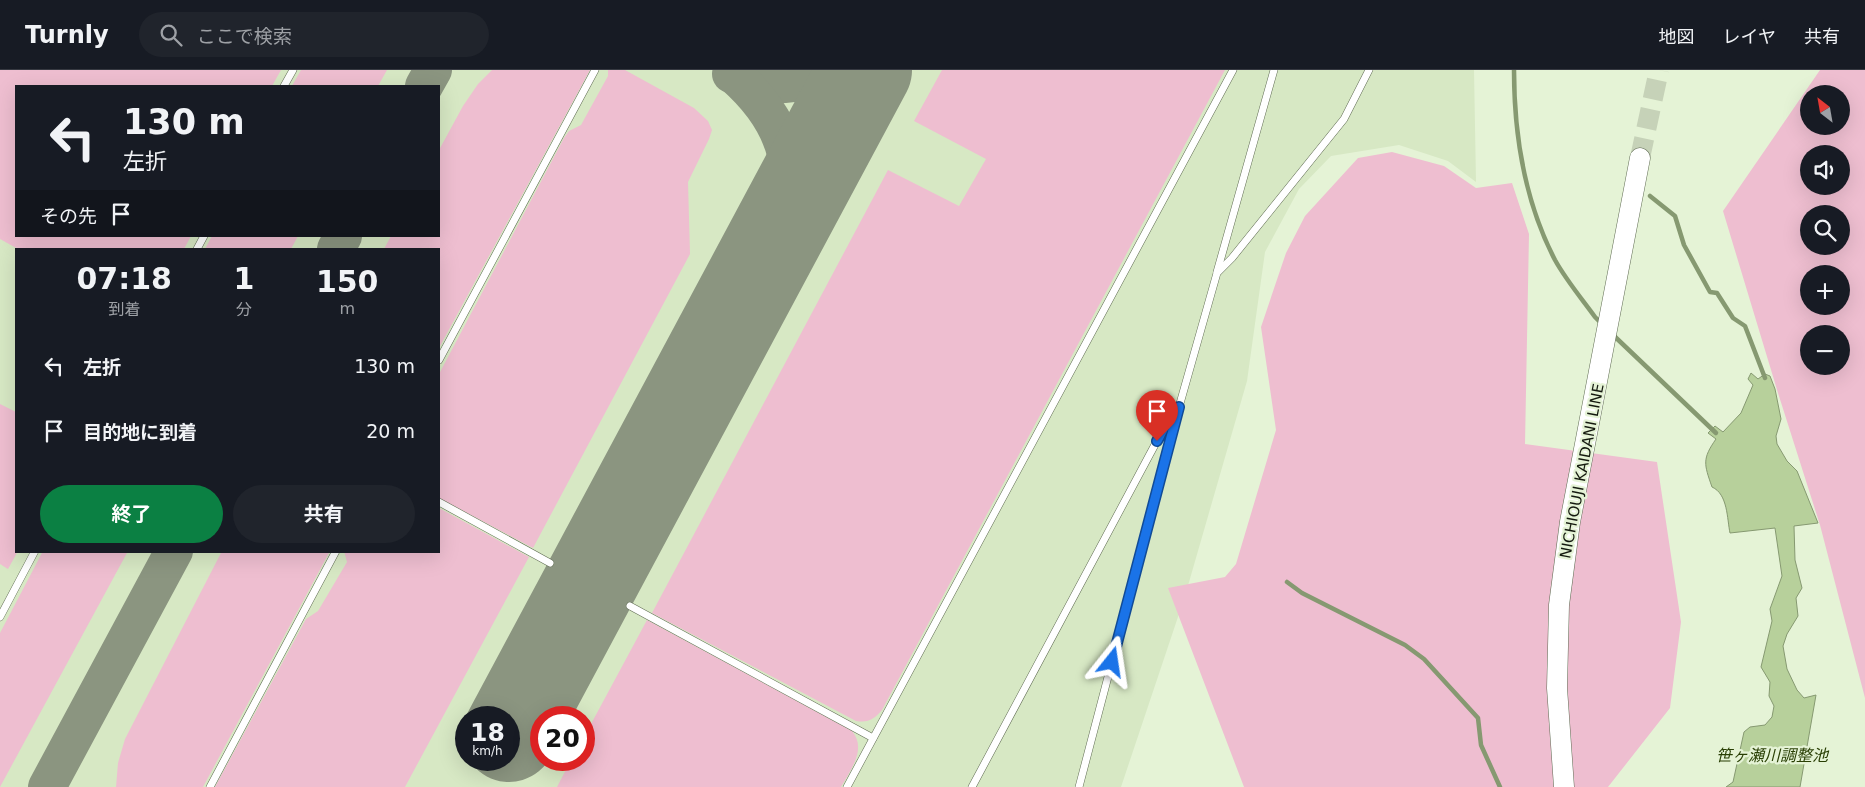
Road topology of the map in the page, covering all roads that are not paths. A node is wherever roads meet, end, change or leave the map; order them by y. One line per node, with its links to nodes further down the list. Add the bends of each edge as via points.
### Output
1 (293, 70): 6 (lane)
2 (595, 70): 9 (lane)
3 (1233, 70): 17 (lane)
4 (1274, 70): 8 (lane)
5 (1369, 70): 8 (lane, via 1344,119 1232,258)
6 (285, 85)
7 (1640, 158): 22 (main road, NICHIOUJI KAIDANI LINE, via 1570,522 1560,596 1557,651)
8 (1217, 272): 10 (lane)
9 (440, 358)
10 (1179, 407): 20 (lane, via 1166,424); 21 (lane)
11 (440, 503): 14 (lane)
12 (34, 553): 16 (lane)
13 (335, 553): 18 (lane)
14 (550, 563)
15 (630, 606): 17 (lane)
16 (0, 617)
17 (873, 738): 19 (lane)
18 (210, 787)
19 (847, 787)
20 (972, 787)
21 (1080, 787)
22 (1564, 787)

